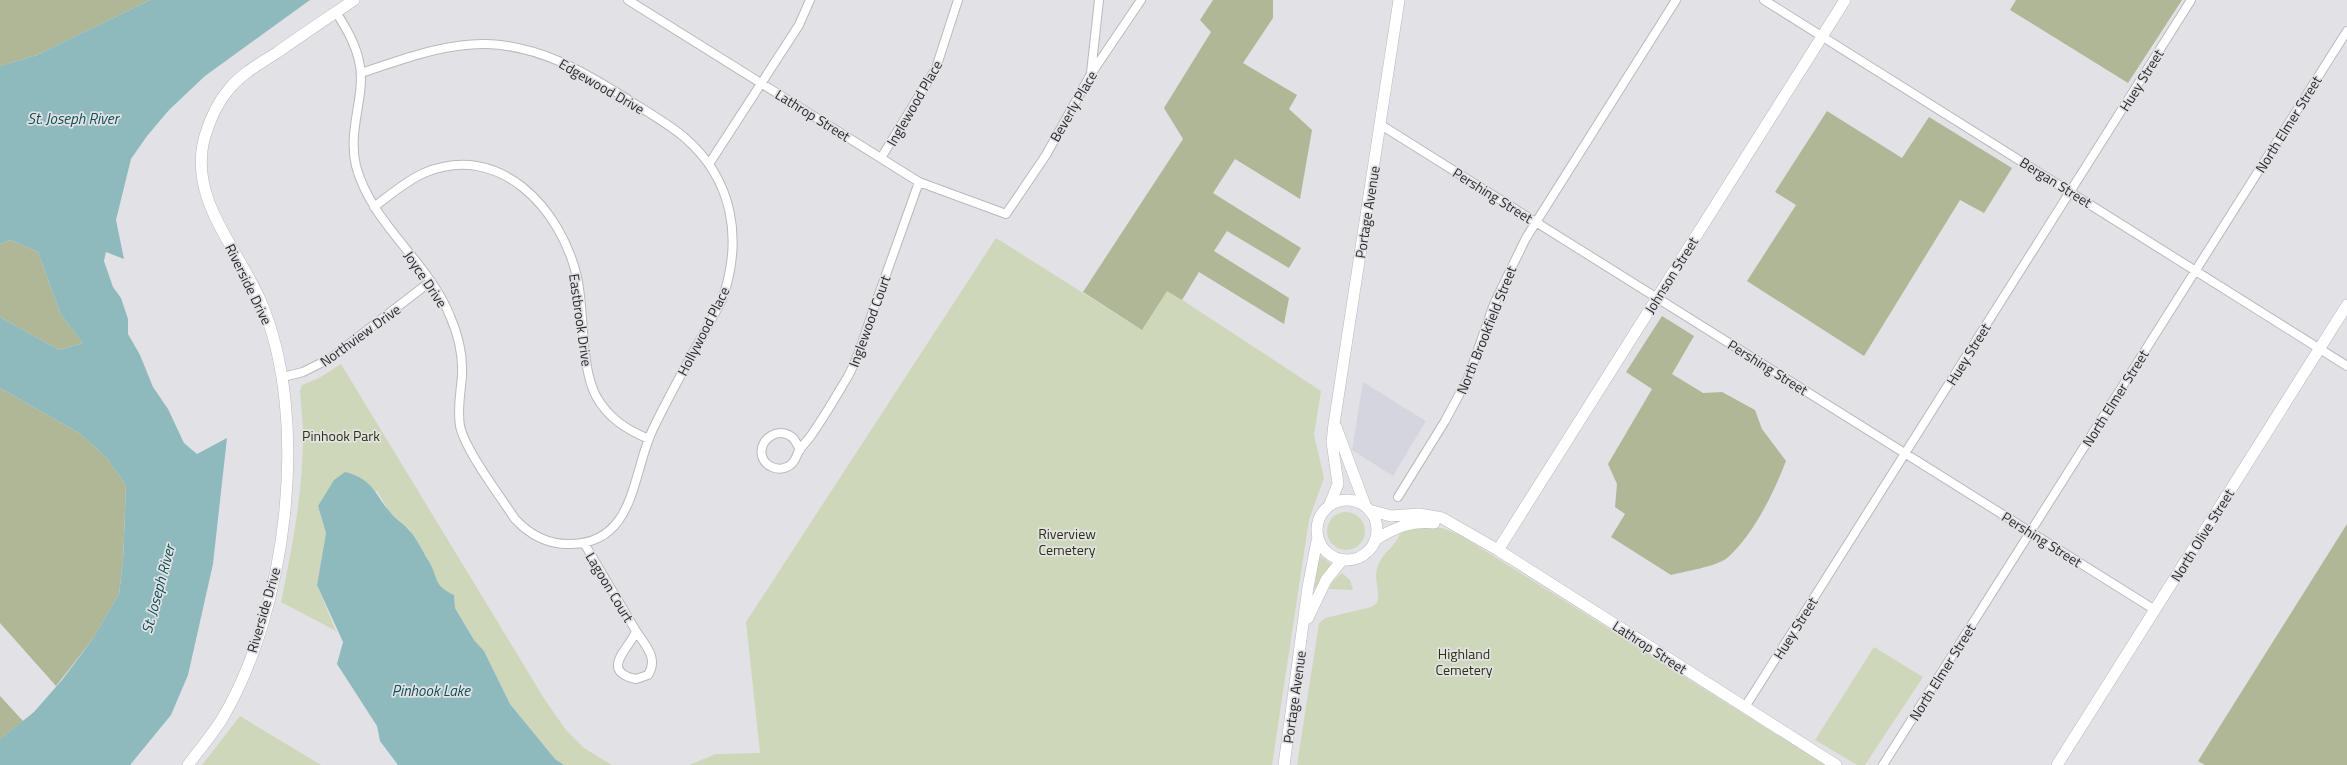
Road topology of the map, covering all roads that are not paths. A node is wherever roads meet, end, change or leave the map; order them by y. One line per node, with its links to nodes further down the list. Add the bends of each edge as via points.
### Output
1 (354, 0): 13 (street, Riverside Drive)
2 (628, 0): 12 (street, Lathrop Street)
3 (810, 0): 18 (street, via 798,25)
4 (958, 0): 20 (street, Inglewood Place, via 936,68)
5 (1099, 0): 17 (street)
6 (1141, 0): 17 (street, Beverly Place)
7 (1399, 0): 19 (street, Portage Avenue)
8 (1676, 0): 26 (street, North Brookfield Street)
9 (1764, 0): 15 (street, Bergan Street)
10 (1845, 0): 15 (street, Johnson Street)
11 (2191, 0): 23 (street, Huey Street)
12 (641, 3): 18 (street, Lathrop Street)
13 (336, 12): 16 (street, Joyce Drive, via 352,39); 33 (street, Riverside Drive, via 243,75 230,88 212,116 202,153 203,185 208,203 250,277 272,331)
14 (2347, 31): 27 (street, North Elmer Street)
15 (1822, 36): 23 (street, Bergan Street); 29 (street, Johnson Street)
16 (361, 73): 21 (street, Edgewood Drive, via 458,46 487,44 532,51 574,67 679,133); 24 (street, Joyce Drive, via 353,126 354,145 356,165)
17 (1091, 74): 25 (street, Beverly Place, via 1046,155)
18 (762, 82): 20 (street, Lathrop Street); 21 (street)
19 (1381, 125): 26 (street, Pershing Street); 34 (street, Portage Avenue)
20 (881, 158): 22 (street, Lathrop Street)
21 (709, 164): 35 (street, Hollywood Place, via 724,192 732,225 732,263 728,282 722,300)
22 (919, 182): 25 (street, Lathrop Street); 36 (street, Inglewood Court, via 852,368)
23 (2071, 191): 27 (street, Bergan Street); 37 (street, Huey Street)
24 (374, 206): 28 (street, Joyce Drive); 35 (street, Eastbrook Drive, via 418,176 453,166 485,168 502,173 532,194 556,226 573,264 580,297 589,375 596,396 612,418)
25 (1006, 214)
26 (1536, 222): 29 (street, Pershing Street); 38 (street, North Brookfield Street, via 1504,281 1465,385)
27 (2196, 270): 31 (street, Bergan Street); 42 (street, North Elmer Street)
28 (431, 281): 33 (street, Northview Drive, via 331,358 303,372); 45 (street, Joyce Drive, via 457,334 462,373 460,426 468,446 523,528 543,540 556,543)
29 (1657, 298): 37 (street, Pershing Street); 46 (street, Johnson Street)
30 (2347, 305): 31 (street, North Olive Street)
31 (2319, 349): 32 (street, Bergan Street); 48 (street, North Olive Street)
32 (2347, 366)
33 (283, 377): 52 (street, Riverside Drive, via 288,417 288,474 280,548 272,590 252,653 237,688 222,719)
34 (1334, 424): 39 (street, Portage Avenue, via 1332,442 1338,484); 40 (street, Portage Avenue)
35 (649, 439): 45 (street, Hollywood Place, via 625,513 607,532)
36 (800, 450): 36 (street, Inglewood Court, via 794,439 787,434 779,433 765,440 762,456 773,468 781,469 795,462)
37 (1904, 453): 42 (street, Pershing Street); 51 (street, Huey Street)
38 (1398, 497)
39 (1330, 504): 40 (street, via 1344,501); 44 (street, via 1320,517)
40 (1367, 508): 41 (street, Lathrop Street, via 1391,516 1419,514 1442,518); 43 (street, via 1377,524)
41 (1464, 531): 43 (street, Lathrop Street, via 1443,524 1423,522 1395,528); 46 (street, Lathrop Street)
42 (2030, 532): 48 (street, Pershing Street); 55 (street, North Elmer Street)
43 (1375, 540): 47 (street, via 1362,556)
44 (1317, 541): 47 (street, via 1322,549); 49 (street, Portage Avenue, via 1308,587)
45 (584, 543): 50 (street, Lagoon Court)
46 (1498, 550): 51 (street, Lathrop Street)
47 (1342, 560): 49 (street, Portage Avenue, via 1326,580)
48 (2155, 610): 56 (street, North Olive Street)
49 (1304, 628): 53 (street, Portage Avenue)
50 (636, 631): 50 (street, Lagoon Court, via 618,661 624,674 636,679 648,674 653,662 652,656)
51 (1744, 707): 54 (street, Lathrop Street)
52 (188, 765)
53 (1284, 765)
54 (1836, 765)
55 (1884, 765)
56 (2057, 765)

